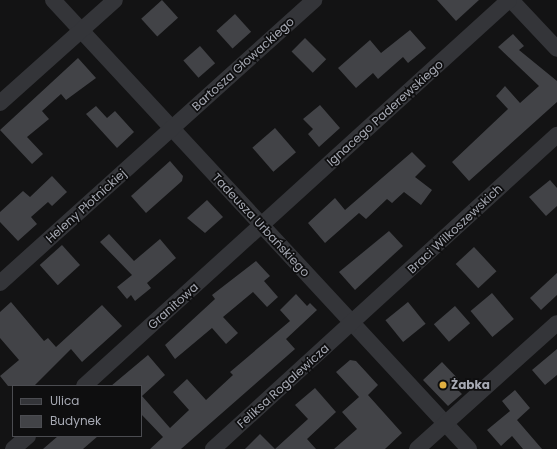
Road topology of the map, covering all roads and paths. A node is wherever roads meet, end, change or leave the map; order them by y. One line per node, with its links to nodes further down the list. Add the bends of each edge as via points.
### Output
1 (53, 0): 5 (street, Tadeusza Urbańskiego)
2 (115, 0): 5 (street)
3 (314, 0): 8 (street, Bartosza Głowackiego)
4 (510, 0): 6 (street); 10 (street, Ignacego Paderewskiego)
5 (81, 30): 7 (street); 8 (street, Tadeusza Urbańskiego)
6 (557, 49)
7 (0, 103)
8 (172, 128): 10 (street, Tadeusza Urbańskiego); 11 (street, Heleny Płotnickiej)
9 (557, 135): 12 (street, Braci Wilkoszewskich)
10 (262, 226): 12 (street, Tadeusza Urbańskiego); 14 (street, Granitowa)
11 (0, 283)
12 (354, 323): 15 (street, Tadeusza Urbańskiego); 18 (street, Feliksa Rogalewicza)
13 (557, 323): 15 (street)
14 (85, 385)
15 (446, 423): 19 (street); 20 (street, Tadeusza Urbańskiego)
16 (27, 437): 17 (street)
17 (14, 449)
18 (213, 449)
19 (417, 449)
20 (469, 449)

